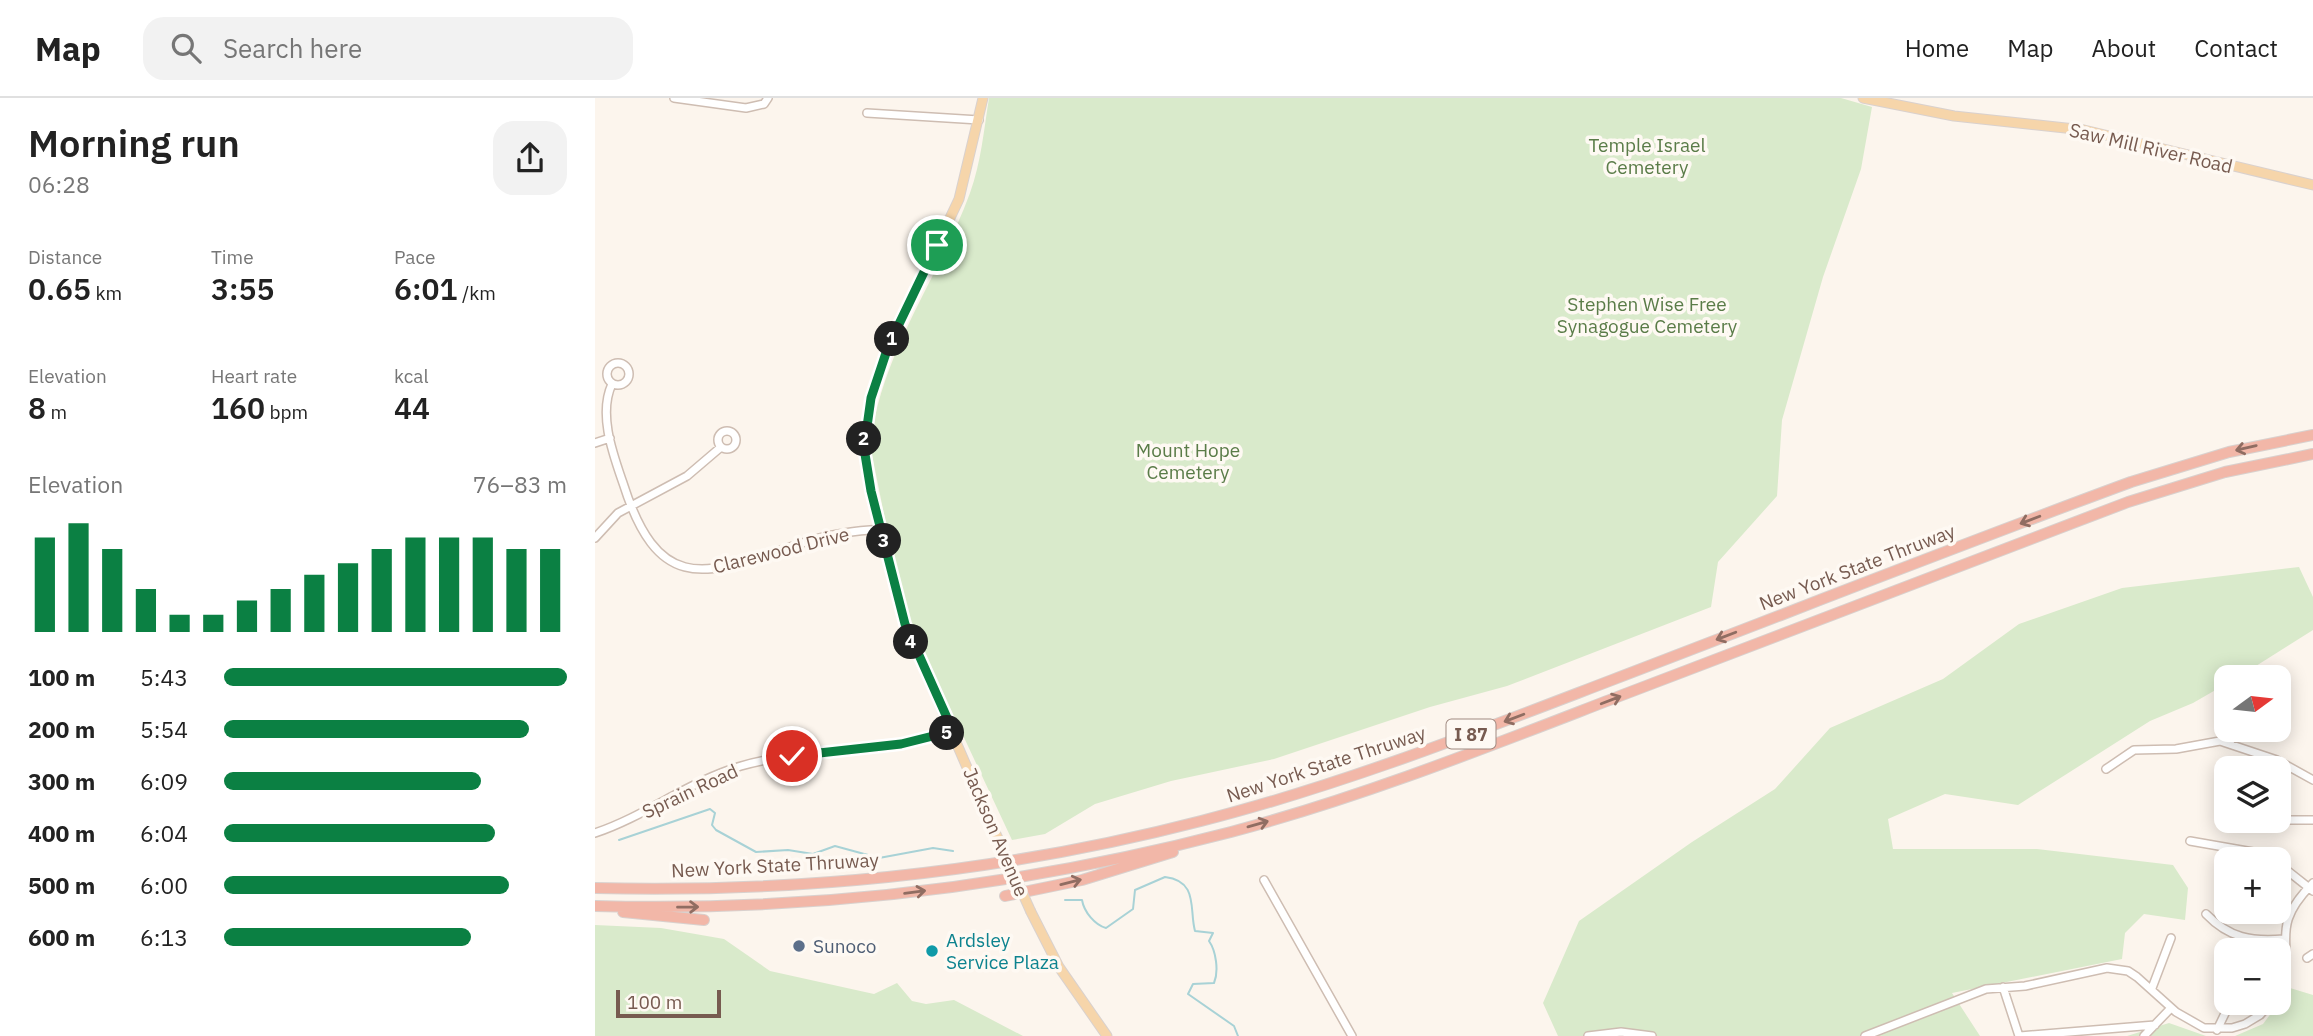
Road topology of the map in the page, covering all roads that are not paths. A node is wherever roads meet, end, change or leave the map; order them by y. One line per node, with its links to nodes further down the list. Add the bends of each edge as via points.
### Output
1 (674, 98): 2 (street, via 745,108 764,104)
2 (768, 98)
3 (983, 98): 6 (main road, Jackson Avenue)
4 (1863, 98): 7 (main road, Saw Mill River Road, via 1954,116 2084,130)
5 (867, 113): 6 (street)
6 (979, 120): 15 (main road, Jackson Avenue, via 959,199 898,324 871,398 864,448)
7 (2313, 185)
8 (612, 384): 10 (street, Clarewood Drive, via 606,401)
9 (2313, 436): 30 (highway, New York State Thruway / I 87, one-way to 30, via 2229,452 2155,473 1416,755 1247,809 1073,850 922,873 758,887)
10 (610, 438): 11 (street); 14 (street, Clarewood Drive)
11 (595, 443)
12 (721, 447): 14 (street, via 687,476)
13 (2313, 454): 23 (highway, New York State Thruway / I 87, one-way to 13, via 1429,769 2152,493)
14 (632, 506): 15 (street, Clarewood Drive, via 640,530 654,549 675,565 693,570 734,565 845,532); 16 (street, via 611,519)
15 (881, 529): 17 (main road, Jackson Avenue, via 908,633)
16 (595, 538)
17 (953, 731): 24 (street, Sprain Road, via 901,744 742,766); 45 (main road, Jackson Avenue, bridge, via 1031,912 1059,967)
18 (2229, 743): 19 (street, via 2134,750); 20 (street, via 2277,760)
19 (2106, 769)
20 (2313, 780)
21 (2291, 820): 22 (street)
22 (2313, 821)
23 (1236, 830): 31 (highway, one-way to 23, via 1082,880); 32 (highway, New York State Thruway / I 87, one-way to 23, via 760,904 913,892 1075,867)
24 (595, 833)
25 (2190, 841): 26 (street)
26 (2224, 847)
27 (2291, 872): 29 (street)
28 (1264, 880): 46 (street)
29 (2312, 887): 37 (street, via 2291,909)
30 (595, 888)
31 (1005, 896)
32 (595, 908): 34 (highway)
33 (2206, 914): 36 (street, via 2218,926)
34 (704, 920)
35 (2171, 938): 39 (street)
36 (2246, 938)
37 (2284, 938)
38 (2003, 987): 39 (street, via 2107,968 2128,971); 49 (street, via 1979,991); 50 (street)
39 (2152, 988): 40 (street)
40 (2171, 1008): 43 (street); 44 (street, via 2191,1023)
41 (2224, 1015): 44 (street)
42 (2258, 1015): 44 (street)
43 (2155, 1025): 50 (street); 51 (street)
44 (2217, 1030)
45 (1107, 1036)
46 (1352, 1036)
47 (1588, 1036): 48 (street, via 1621,1032)
48 (1653, 1036)
49 (1865, 1036)
50 (2020, 1036)
51 (2144, 1036)

